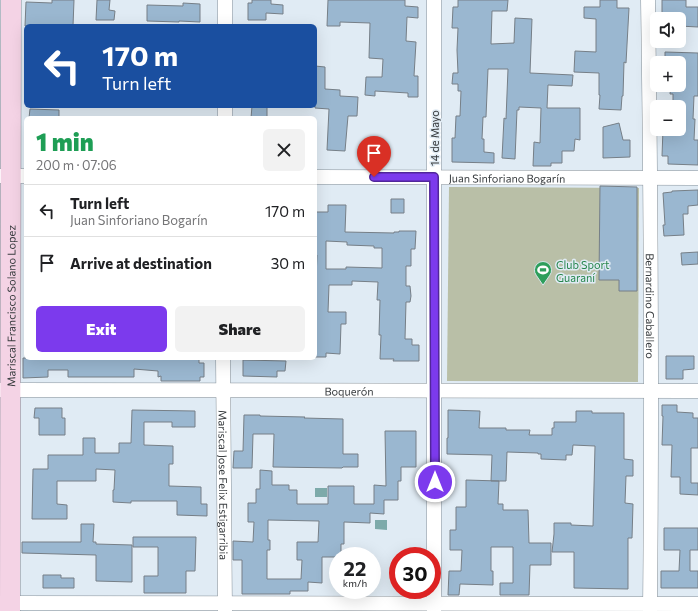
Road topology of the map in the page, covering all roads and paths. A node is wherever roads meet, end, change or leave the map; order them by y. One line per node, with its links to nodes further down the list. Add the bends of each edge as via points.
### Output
1 (11, 0): 6 (street, Mariscal Francisco Solano Lopez)
2 (224, 0): 5 (street)
3 (434, 0): 8 (street, 14 de Mayo)
4 (648, 0): 9 (street, Bernardino Caballero)
5 (225, 24)
6 (12, 176): 12 (street, Mariscal Francisco Solano Lopez)
7 (317, 177): 8 (street, Juan Sinforiano Bogarín)
8 (434, 177): 9 (street, Juan Sinforiano Bogarín); 14 (street, 14 de Mayo)
9 (650, 178): 10 (street, Juan Sinforiano Bogarín); 15 (street, Bernardino Caballero)
10 (698, 178)
11 (223, 360): 13 (street, Mariscal Jose Felix Estigarribia)
12 (5, 390): 13 (street, Boquerón); 18 (street, Mariscal Francisco Solano Lopez)
13 (222, 390): 14 (street, Boquerón); 19 (street, Mariscal Jose Felix Estigarribia)
14 (435, 390): 15 (street, Boquerón); 20 (street, 14 de Mayo)
15 (651, 391): 16 (street, Boquerón); 21 (street, Bernardino Caballero)
16 (698, 391)
17 (698, 604): 21 (street)
18 (6, 606): 19 (street)
19 (225, 607): 20 (street)
20 (434, 607): 21 (street)
21 (650, 607)

